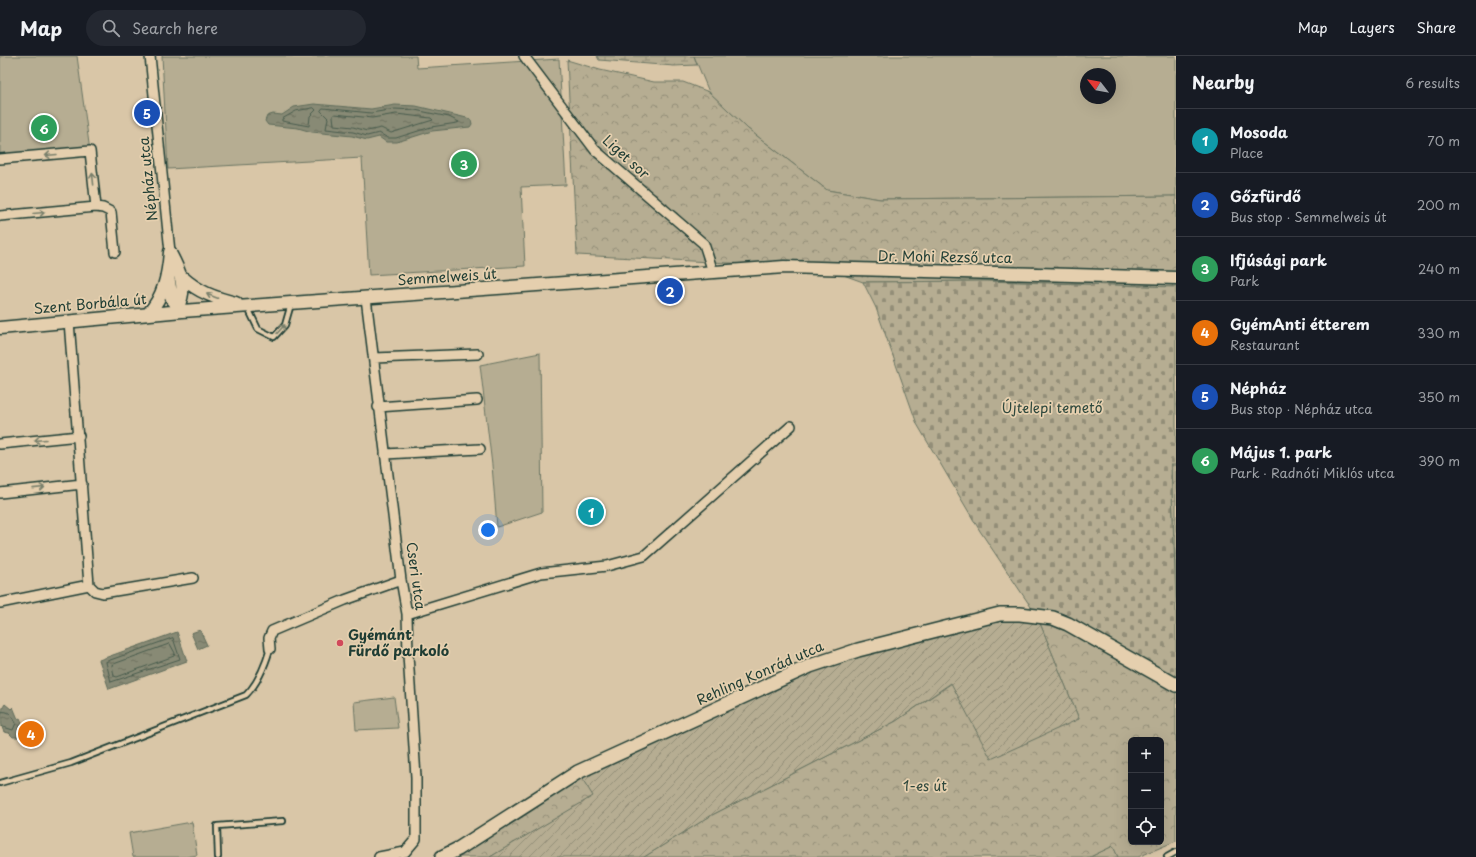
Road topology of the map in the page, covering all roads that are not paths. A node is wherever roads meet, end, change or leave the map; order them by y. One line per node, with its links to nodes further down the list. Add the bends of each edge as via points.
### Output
1 (150, 56): 7 (street, Népház utca)
2 (524, 56): 8 (street, Liget sor, via 595,150 704,244)
3 (0, 159): 4 (street, one-way to 3, via 90,151)
4 (96, 207): 5 (street, one-way to 4); 6 (street, via 111,212)
5 (0, 216)
6 (115, 252)
7 (170, 252): 9 (street); 10 (street)
8 (713, 272): 11 (street, Dr. Mohi Rezső utca, via 784,268); 12 (street, Semmelweis út)
9 (168, 276): 15 (street, via 172,299); 16 (street, via 161,295)
10 (182, 277): 14 (street, one-way to 10, via 208,295); 15 (street, via 183,296)
11 (1176, 278)
12 (366, 298): 13 (street, Semmelweis út); 20 (street, Cseri utca)
13 (291, 303): 14 (street, Semmelweis út); 14 (lane, one-way to 13, via 258,329 274,337 285,325)
14 (247, 306): 15 (street, Semmelweis út)
15 (178, 309): 16 (street, Szent Borbála út)
16 (148, 314): 17 (street, Szent Borbála út)
17 (69, 321): 18 (street, Szent Borbála út); 24 (street)
18 (0, 328)
19 (478, 354): 20 (street)
20 (374, 358): 22 (street, Cseri utca)
21 (477, 400): 22 (street)
22 (378, 407): 27 (street, Cseri utca)
23 (791, 426): 34 (street, via 644,556 607,566 541,573)
24 (79, 436): 25 (street, one-way to 25); 28 (street)
25 (0, 444)
26 (480, 450): 27 (street)
27 (385, 454): 31 (street, Cseri utca)
28 (82, 484): 29 (street, one-way to 28); 32 (street)
29 (0, 492)
30 (193, 578): 32 (street, via 103,592 95,591)
31 (401, 580): 34 (street, Cseri utca); 35 (street, via 272,631 269,638)
32 (89, 585): 33 (street)
33 (0, 603)
34 (407, 614): 41 (street, Cseri utca, via 416,777 416,839 406,852)
35 (270, 649): 37 (lane, via 253,688 246,695 71,763)
36 (1176, 685): 42 (main road, Rehling Konrád utca, via 1068,624 1052,618 1000,614 858,650 810,666 578,772)
37 (0, 783)
38 (283, 822): 40 (lane, via 217,826)
39 (1176, 852): 43 (lane)
40 (218, 857)
41 (379, 857)
42 (442, 857)
43 (1166, 857)

